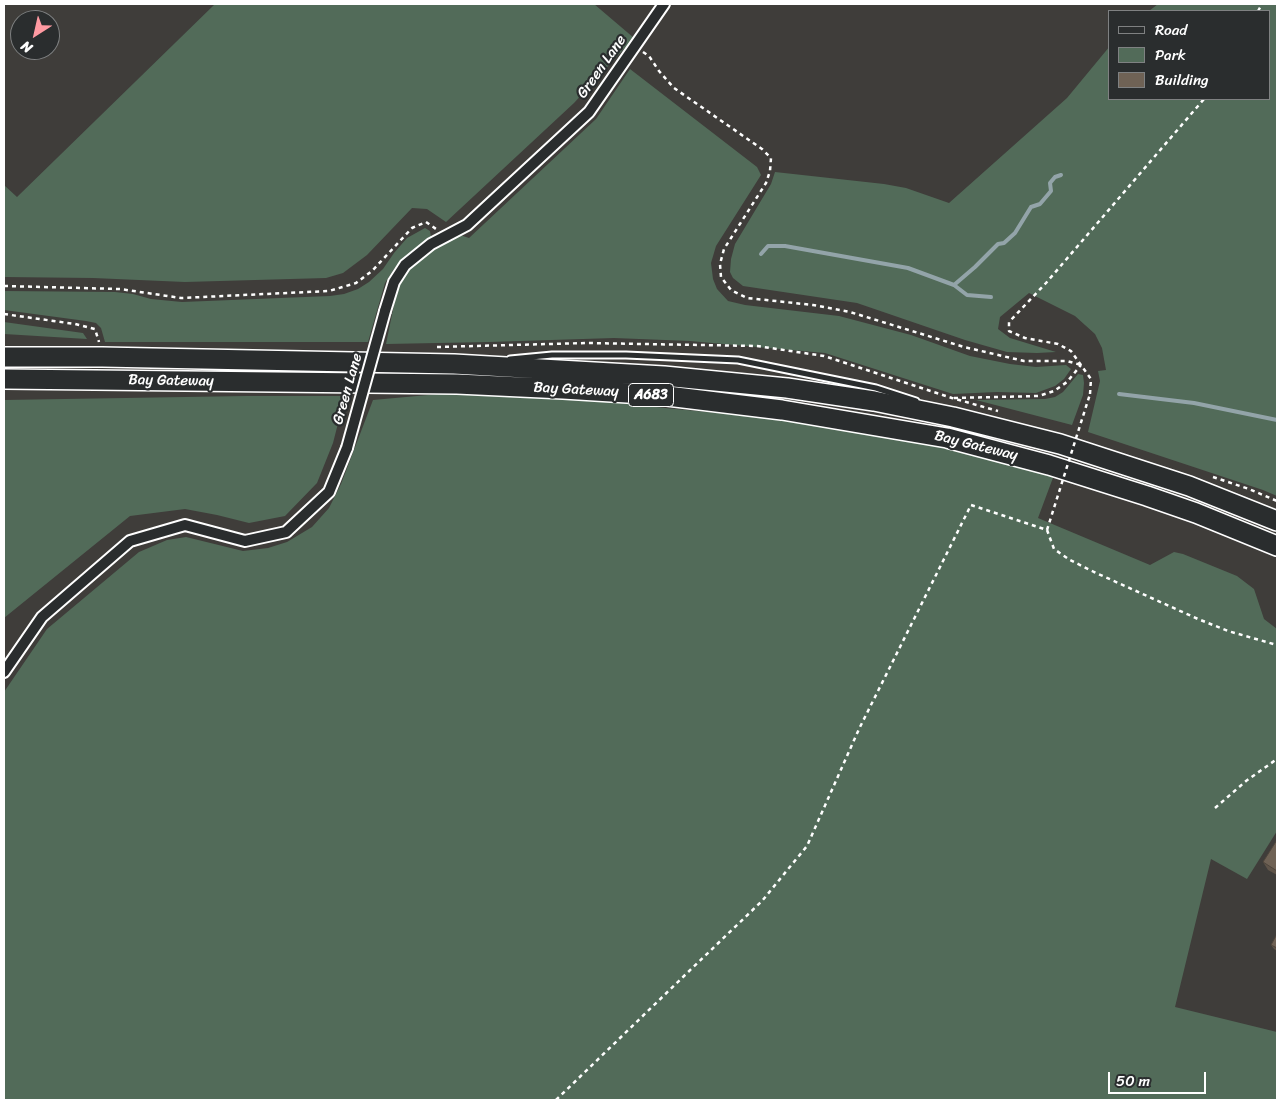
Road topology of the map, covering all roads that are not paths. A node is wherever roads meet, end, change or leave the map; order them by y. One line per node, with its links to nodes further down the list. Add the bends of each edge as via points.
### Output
1 (664, 4): 12 (street, Green Lane, bridge, via 589,112 467,225 431,244 405,265 394,282 347,448 329,492 286,532 245,541 184,525 130,541 42,617)
2 (4, 357): 5 (highway, Bay Gateway / A683)
3 (503, 359): 7 (lane, via 626,355 738,360 876,388)
4 (493, 360): 5 (lane)
5 (454, 364): 9 (highway, Bay Gateway / A683, via 664,376 788,388 953,417)
6 (4, 379): 11 (highway, Bay Gateway / A683, via 476,385 659,395 782,410 947,438 1049,464 1220,522)
7 (922, 402)
8 (940, 408): 9 (lane)
9 (1060, 444): 10 (highway, Bay Gateway / A683, via 1189,486)
10 (1277, 521)
11 (1277, 546)
12 (4, 672)

